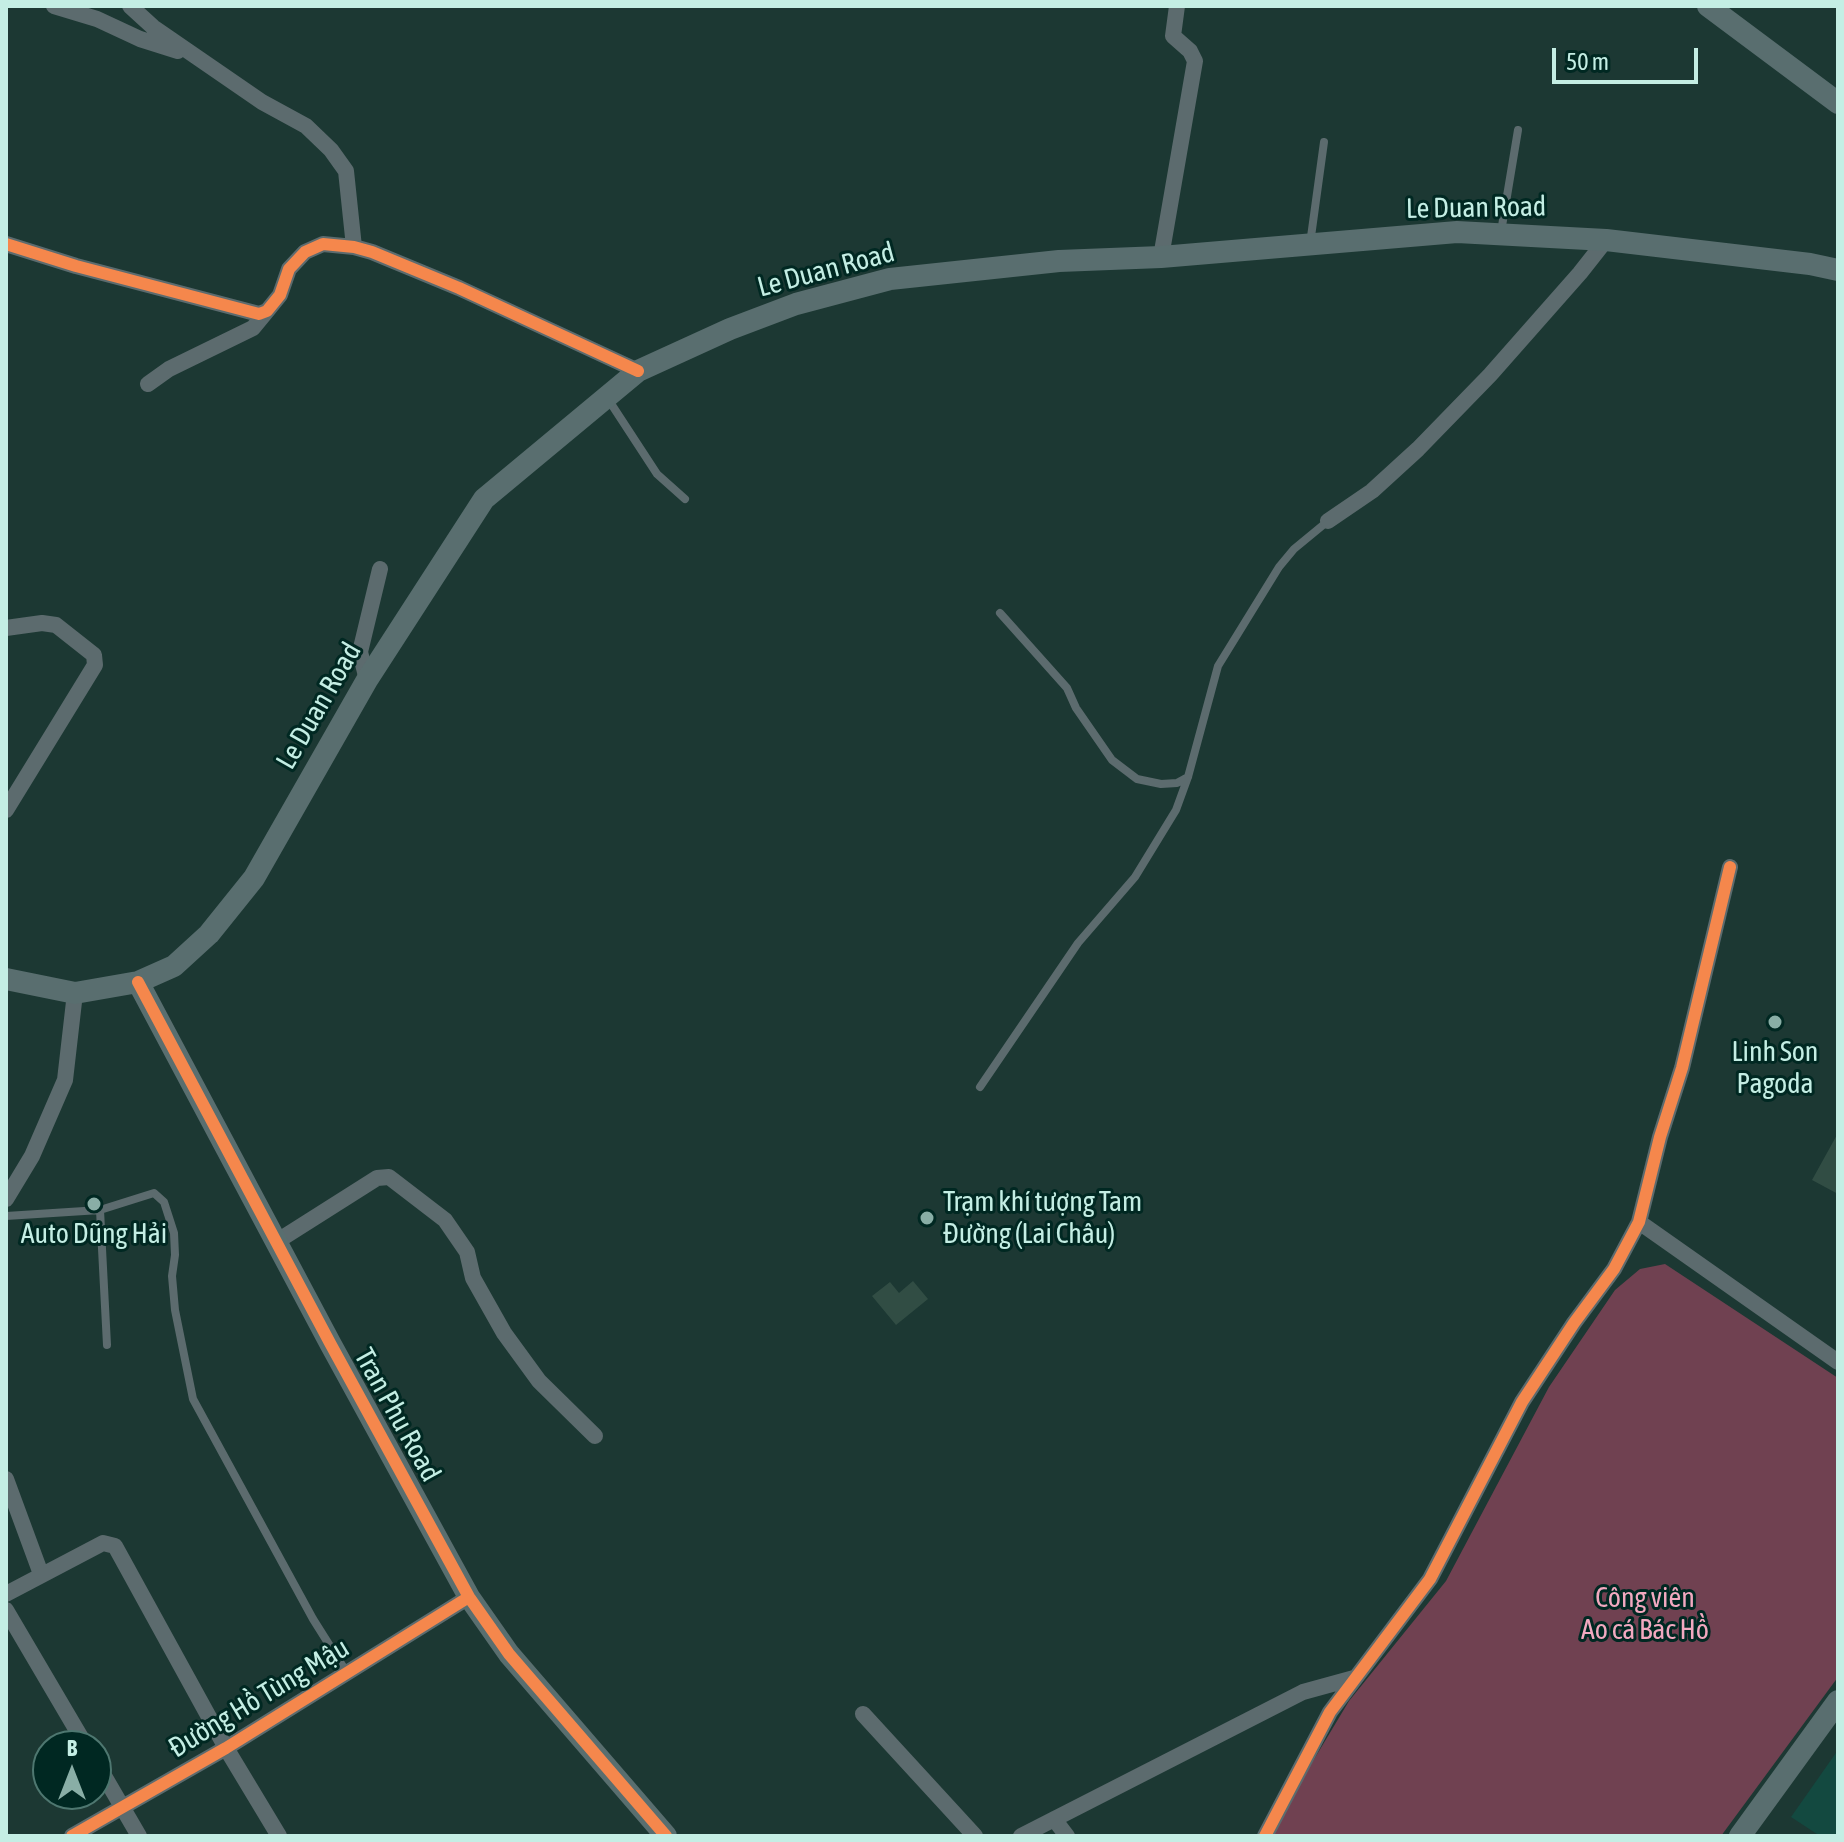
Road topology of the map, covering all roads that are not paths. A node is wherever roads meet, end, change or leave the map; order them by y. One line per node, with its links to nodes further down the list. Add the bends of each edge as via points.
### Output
1 (54, 6): 5 (street)
2 (130, 6): 5 (street)
3 (1177, 6): 14 (street, via 1173,36 1195,61)
4 (1708, 6): 6 (main road)
5 (199, 58): 13 (street, via 306,126 331,150 346,171)
6 (1838, 103)
7 (1518, 130): 9 (lane)
8 (1324, 142): 12 (lane)
9 (1501, 234): 10 (main road, Le Duan Road); 12 (main road, Le Duan Road, via 1457,232)
10 (1606, 240): 15 (main road, Le Duan Road); 21 (street, via 1490,375 1418,449 1372,491)
11 (6, 244): 16 (street, via 259,314)
12 (1310, 245): 14 (main road, Le Duan Road)
13 (354, 247): 16 (street, via 323,244 305,252 289,269 280,295); 17 (street, via 459,288)
14 (1161, 257): 17 (main road, Le Duan Road, via 1059,261 890,279 796,304)
15 (1838, 270)
16 (267, 311): 18 (street, via 253,328)
17 (638, 371): 19 (main road, Le Duan Road)
18 (148, 384)
19 (608, 398): 20 (lane, via 657,474); 25 (main road, Le Duan Road, via 484,499)
20 (685, 499)
21 (1328, 521): 26 (lane, via 1279,567 1218,666)
22 (380, 569): 25 (street, via 360,652)
23 (1000, 613): 26 (lane, via 1067,688 1112,760 1137,779 1161,784)
24 (6, 628): 27 (street, via 56,625 94,655 95,665)
25 (367, 680): 30 (main road, Le Duan Road, via 254,878 209,934 174,966)
26 (1188, 777): 32 (lane, via 1176,810 1135,877 1078,943)
27 (6, 810)
28 (1730, 867): 36 (street)
29 (6, 979): 31 (main road)
30 (138, 982): 31 (main road, Le Duan Road); 37 (main road, Tran Phu Road)
31 (75, 993): 33 (street, via 65,1080 32,1156)
32 (980, 1087)
33 (6, 1199)
34 (100, 1210): 35 (lane); 38 (lane); 46 (lane, via 154,1193 164,1202 174,1233 175,1310 193,1399)
35 (6, 1216)
36 (1639, 1222): 39 (street); 47 (street, via 1614,1269 1522,1402 1430,1579)
37 (276, 1242): 40 (street, via 377,1178 389,1177 445,1220 467,1252 473,1278 504,1333 539,1381); 44 (main road, Tran Phu Road)
38 (107, 1345)
39 (1838, 1362)
40 (595, 1436)
41 (6, 1479): 42 (street)
42 (41, 1574): 43 (street); 51 (street, via 103,1543 115,1546)
43 (6, 1594)
44 (469, 1597): 46 (street, Đường Hồ Tùng Mậu); 58 (main road, Tran Phu Road, via 509,1654)
45 (6, 1610): 50 (street)
46 (347, 1674): 51 (street, Đường Hồ Tùng Mậu)
47 (1354, 1678): 54 (street, via 1303,1692); 62 (street, via 1330,1712)
48 (1838, 1701): 63 (main road)
49 (863, 1714): 59 (street)
50 (77, 1730)
51 (226, 1748): 53 (street, Đường Hồ Tùng Mậu); 57 (street)
52 (112, 1789): 53 (street)
53 (122, 1806): 55 (street, Đường Hồ Tùng Mậu); 56 (street)
54 (1054, 1819): 60 (street); 61 (street)
55 (72, 1836)
56 (139, 1836)
57 (279, 1836)
58 (666, 1836)
59 (975, 1836)
60 (1021, 1836)
61 (1067, 1836)
62 (1265, 1836)
63 (1740, 1836)

